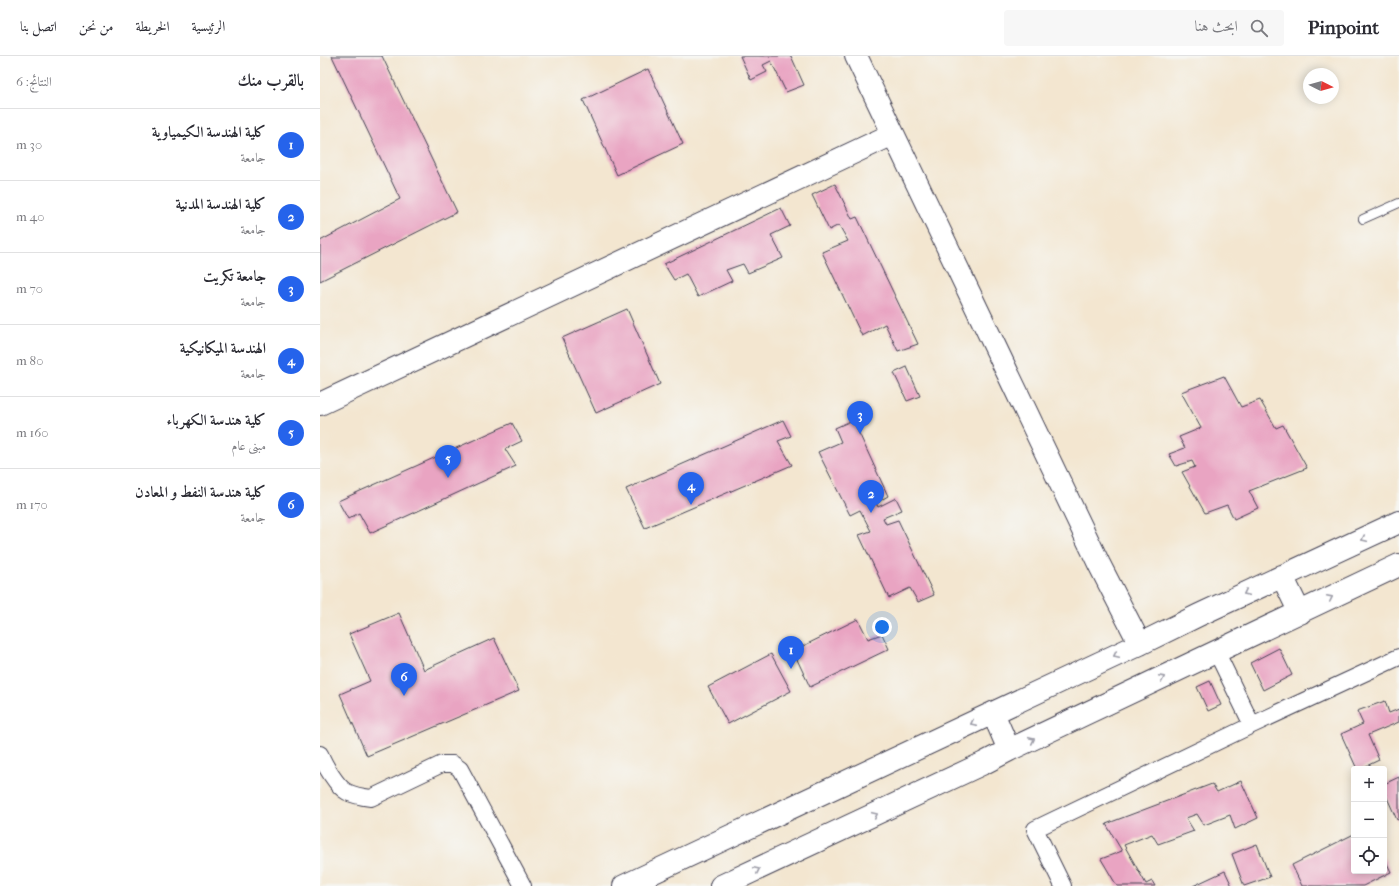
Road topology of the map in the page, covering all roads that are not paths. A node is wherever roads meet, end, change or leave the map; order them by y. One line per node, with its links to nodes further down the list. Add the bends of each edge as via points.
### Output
1 (856, 56): 2 (street)
2 (893, 134): 5 (street); 10 (street, via 1099,564)
3 (1399, 203): 4 (lane)
4 (1363, 219)
5 (320, 404)
6 (1399, 522): 8 (street, one-way to 8)
7 (1399, 565): 9 (street, one-way to 7)
8 (1282, 576): 9 (street); 10 (street, one-way to 10)
9 (1300, 613): 11 (street)
10 (1140, 644): 13 (street, one-way to 13)
11 (1216, 651): 14 (street); 15 (street, one-way to 11, via 1158,681)
12 (1399, 657): 14 (street)
13 (993, 713): 15 (street); 18 (street, one-way to 18)
14 (1252, 725): 20 (street, via 1035,829)
15 (1009, 750): 19 (street, one-way to 15)
16 (320, 754): 17 (street, via 326,767 345,791 359,797 371,798 442,764 453,764 460,770)
17 (523, 886)
18 (624, 886)
19 (721, 886)
20 (1063, 886)

